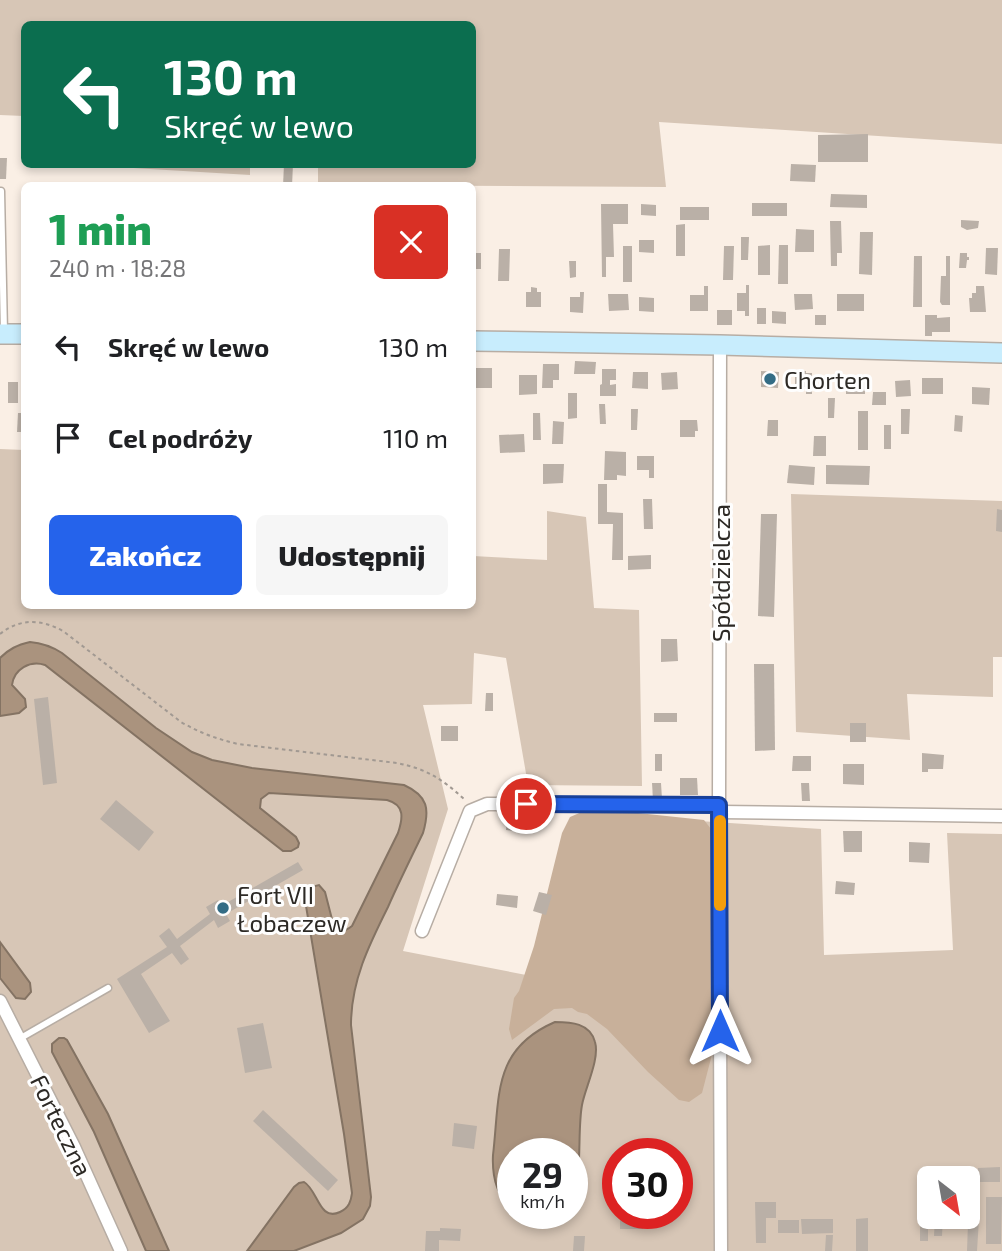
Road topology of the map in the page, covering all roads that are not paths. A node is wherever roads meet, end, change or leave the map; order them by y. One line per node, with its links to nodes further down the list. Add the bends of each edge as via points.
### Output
1 (1, 191): 2 (lane)
2 (2, 334): 3 (main road)
3 (21, 334)
4 (476, 341): 5 (main road)
5 (720, 345): 6 (main road); 7 (street, Spółdzielcza)
6 (1002, 353)
7 (719, 806): 8 (street); 9 (street, via 487,804 470,811); 14 (street, Spółdzielcza)
8 (1002, 816)
9 (422, 931)
10 (108, 988): 12 (lane)
11 (0, 1000): 12 (street, Forteczna)
12 (19, 1038): 13 (street, Forteczna)
13 (121, 1251)
14 (721, 1251)

